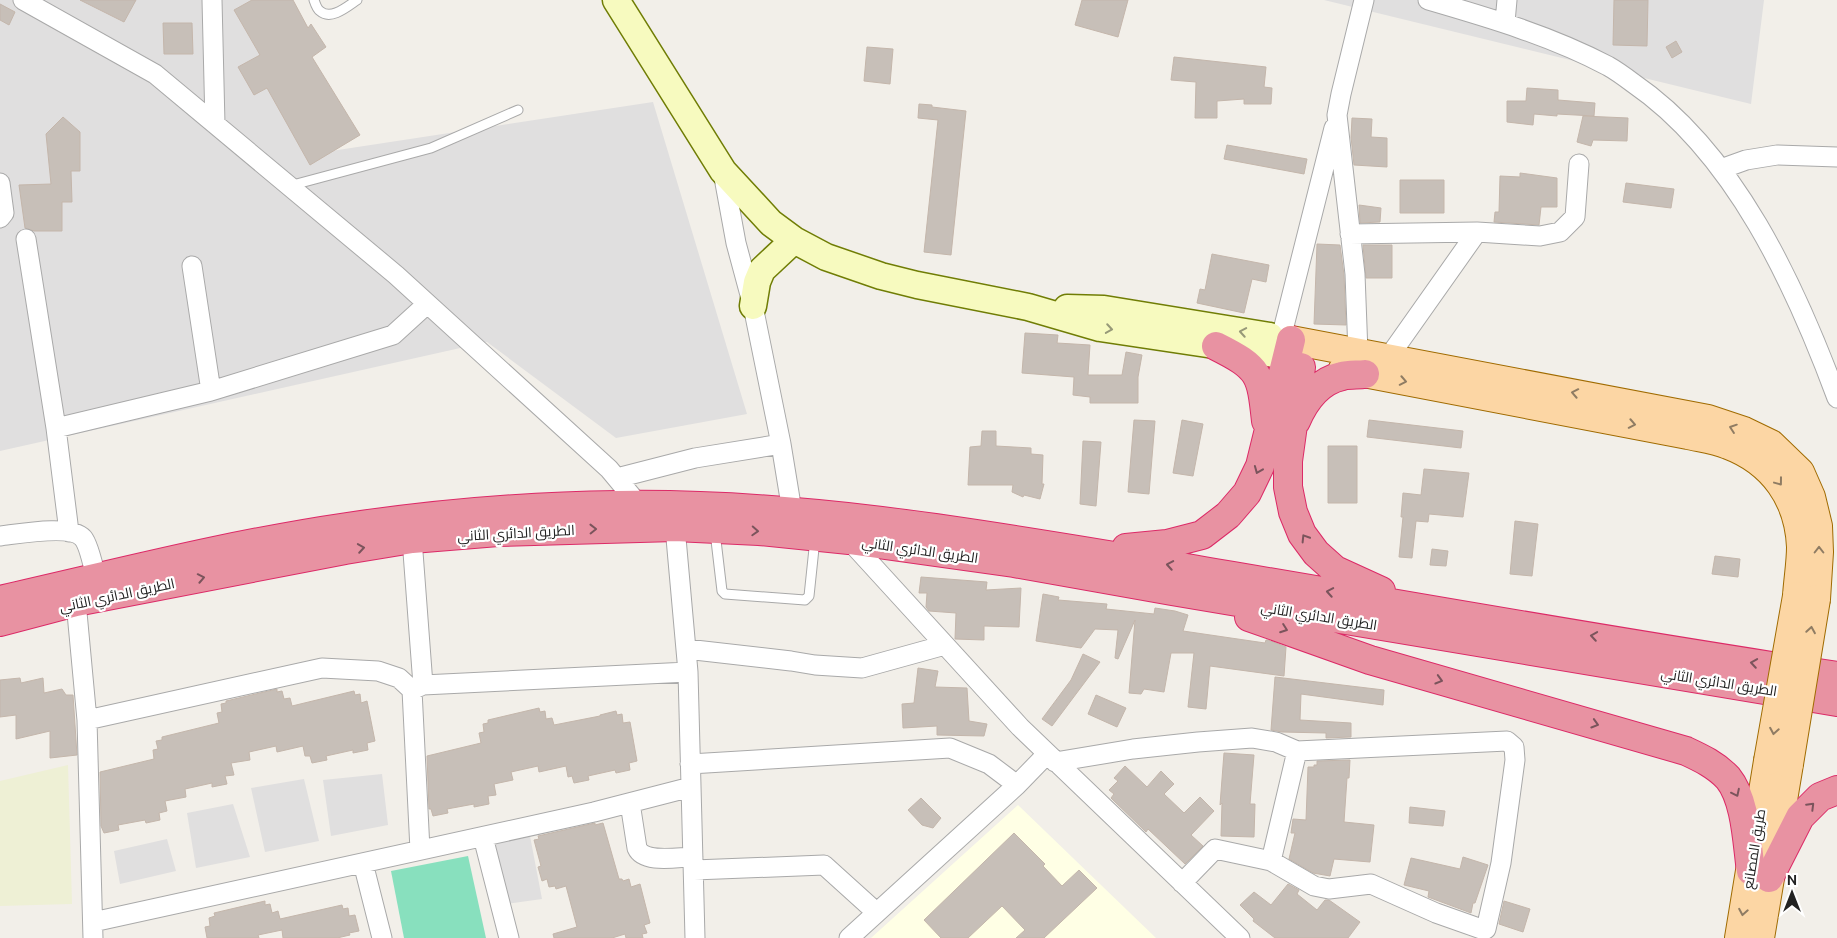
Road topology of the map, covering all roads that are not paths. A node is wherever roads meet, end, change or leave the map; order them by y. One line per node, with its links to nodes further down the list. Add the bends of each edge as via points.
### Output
1 (23, 0): 12 (street, via 155,74)
2 (212, 0): 12 (street)
3 (314, 0): 4 (lane, via 320,11 328,14 339,12)
4 (358, 0)
5 (616, 0): 16 (main road)
6 (1364, 0): 11 (street)
7 (1428, 0): 9 (street)
8 (1506, 0): 9 (street)
9 (1505, 22): 15 (street, via 1610,67 1655,98 1691,132)
10 (518, 110): 18 (lane, via 431,148)
11 (1337, 115): 21 (street); 29 (street)
12 (215, 124): 18 (street)
13 (1837, 157): 15 (street, via 1777,155 1746,160)
14 (1579, 164): 20 (street, via 1575,217 1560,232 1540,236)
15 (1721, 169): 33 (street, via 1759,227 1792,289)
16 (723, 171): 23 (main road, via 771,222); 26 (street)
17 (0, 183): 19 (street, via 4,213)
18 (288, 186): 25 (street)
19 (0, 218)
20 (1477, 232): 21 (street); 30 (street)
21 (1350, 234): 31 (street)
22 (26, 239): 34 (street)
23 (794, 240): 26 (main road, via 762,270); 27 (main road, via 826,257 882,276)
24 (192, 266): 32 (street)
25 (427, 304): 32 (street, via 393,335); 37 (street)
26 (752, 306): 36 (street)
27 (1028, 306): 28 (main road, one-way to 28, via 1100,328); 29 (main road, one-way to 27, via 1184,321 1104,309)
28 (1216, 346): 29 (main road); 35 (highway, via 1241,358 1252,368)
29 (1294, 348): 31 (main road); 35 (highway)
30 (1388, 358): 31 (main road); 50 (main road, one-way to 30, via 1819,552 1818,526 1811,497 1800,472 1771,444 1708,419)
31 (1362, 364): 35 (highway, via 1324,383 1310,395); 50 (main road, one-way to 50, via 1688,435 1728,445 1756,459 1781,483 1797,517)
32 (211, 391): 34 (street)
33 (1837, 398)
34 (56, 428): 42 (street)
35 (1279, 434): 47 (highway, one-way to 47, via 1247,494 1228,515 1202,535 1140,547); 53 (highway, one-way to 35, via 1335,570 1316,553 1302,534 1293,512)
36 (781, 444): 37 (street, via 695,458); 39 (street)
37 (617, 478): 38 (street)
38 (639, 505): 39 (highway, الطريق الدائري الثاني); 48 (highway, الطريق الدائري الثاني, via 563,506 354,526 214,551)
39 (792, 511): 47 (highway, الطريق الدائري الثاني, via 954,530)
40 (675, 527): 41 (highway, الطريق الدائري الثاني); 45 (highway, الطريق الدائري الثاني, one-way to 40, via 498,532); 56 (street)
41 (714, 529): 44 (highway, الطريق الدائري الثاني, one-way to 44); 44 (lane, via 722,592 805,600 809,596)
42 (70, 532): 43 (street); 48 (street, via 85,539)
43 (0, 536)
44 (815, 536): 46 (highway, الطريق الدائري الثاني)
45 (412, 539): 52 (highway, الطريق الدائري الثاني, one-way to 45); 59 (street)
46 (849, 540): 49 (highway, الطريق الدائري الثاني, via 1014,563); 55 (street)
47 (1060, 547): 53 (highway, الطريق الدائري الثاني, one-way to 47)
48 (96, 578): 51 (highway, الطريق الدائري الثاني)
49 (1172, 591): 58 (highway, الطريق الدائري الثاني); 73 (highway, one-way to 73, via 1370,660 1686,751 1707,761 1729,779 1740,802)
50 (1807, 598): 73 (main road, طريق المصانع, bridge)
51 (0, 600)
52 (76, 602): 54 (highway, الطريق الدائري الثاني); 60 (street)
53 (1419, 607): 58 (highway, الطريق الدائري الثاني, one-way to 53)
54 (0, 622)
55 (945, 646): 56 (street, via 862,668); 62 (street)
56 (686, 649): 57 (street)
57 (688, 672): 59 (street); 63 (street)
58 (1836, 682)
59 (418, 687): 60 (street, via 378,671 322,668); 69 (street)
60 (87, 720): 76 (street)
61 (1297, 751): 62 (street, via 1276,742 1252,738); 70 (street); 70 (street, via 1510,742 1514,747 1515,760 1501,863 1486,929 1436,913 1371,884 1329,889 1314,886)
62 (1051, 758): 64 (street); 74 (street)
63 (690, 764): 64 (street, via 950,748 989,764); 65 (street)
64 (1017, 785): 75 (street)
65 (691, 787): 67 (street); 72 (street)
66 (1837, 790): 73 (highway, one-way to 66, via 1800,817 1820,797)
67 (630, 803): 68 (street); 72 (street, via 639,853)
68 (483, 837): 69 (street); 78 (street)
69 (420, 850): 71 (street)
70 (1271, 861): 74 (street, via 1215,849)
71 (363, 863): 76 (street); 77 (street)
72 (694, 863): 75 (street, via 824,865); 79 (street)
73 (1760, 874): 82 (main road, طريق المصانع, one-way to 82); 83 (main road, طريق المصانع)
74 (1182, 883): 81 (street)
75 (876, 912): 80 (street)
76 (93, 930)
77 (382, 938)
78 (509, 938)
79 (695, 938)
80 (848, 938)
81 (1240, 938)
82 (1739, 938)
83 (1760, 938)

